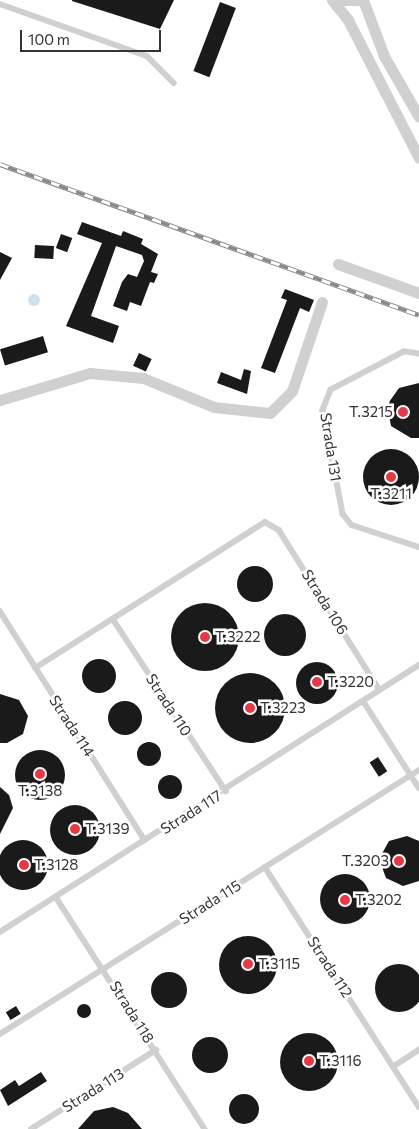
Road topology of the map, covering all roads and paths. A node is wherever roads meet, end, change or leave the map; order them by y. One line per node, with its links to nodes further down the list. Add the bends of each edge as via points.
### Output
1 (333, 0): 2 (street); 7 (street, via 348,20)
2 (357, 0)
3 (364, 0): 6 (street, via 384,56)
4 (0, 4): 5 (lane, via 147,56)
5 (174, 83)
6 (419, 117)
7 (419, 158)
8 (338, 264): 9 (street)
9 (419, 293)
10 (322, 302): 12 (street, via 292,391 270,413 214,407 143,378 90,373)
11 (419, 354): 13 (lane, Strada 131, via 404,352 331,390 323,410 343,514 352,526)
12 (0, 400)
13 (419, 547)
14 (0, 611): 17 (lane, Strada 114)
15 (113, 618): 17 (lane); 18 (lane, Strada 106, via 265,522 279,530); 23 (lane, Strada 110)
16 (419, 665): 18 (lane, Strada 117)
17 (35, 668): 24 (lane, Strada 114)
18 (379, 688): 19 (lane, Strada 117)
19 (364, 702): 21 (lane); 23 (lane, Strada 117)
20 (419, 770): 21 (lane, Strada 115)
21 (410, 775): 22 (lane); 25 (lane, Strada 115)
22 (419, 788)
23 (226, 790): 24 (lane, Strada 117)
24 (145, 840): 26 (lane, Strada 117)
25 (265, 867): 28 (lane, Strada 115); 32 (lane, Strada 112)
26 (56, 897): 27 (lane, Strada 117); 28 (lane, Strada 118)
27 (0, 932)
28 (104, 969): 29 (lane, Strada 115); 30 (lane, Strada 118)
29 (0, 1034)
30 (156, 1050): 34 (lane, Strada 113); 35 (lane, Strada 118)
31 (419, 1050): 32 (lane)
32 (394, 1066): 33 (lane, Strada 112)
33 (419, 1107)
34 (30, 1129)
35 (205, 1129)

